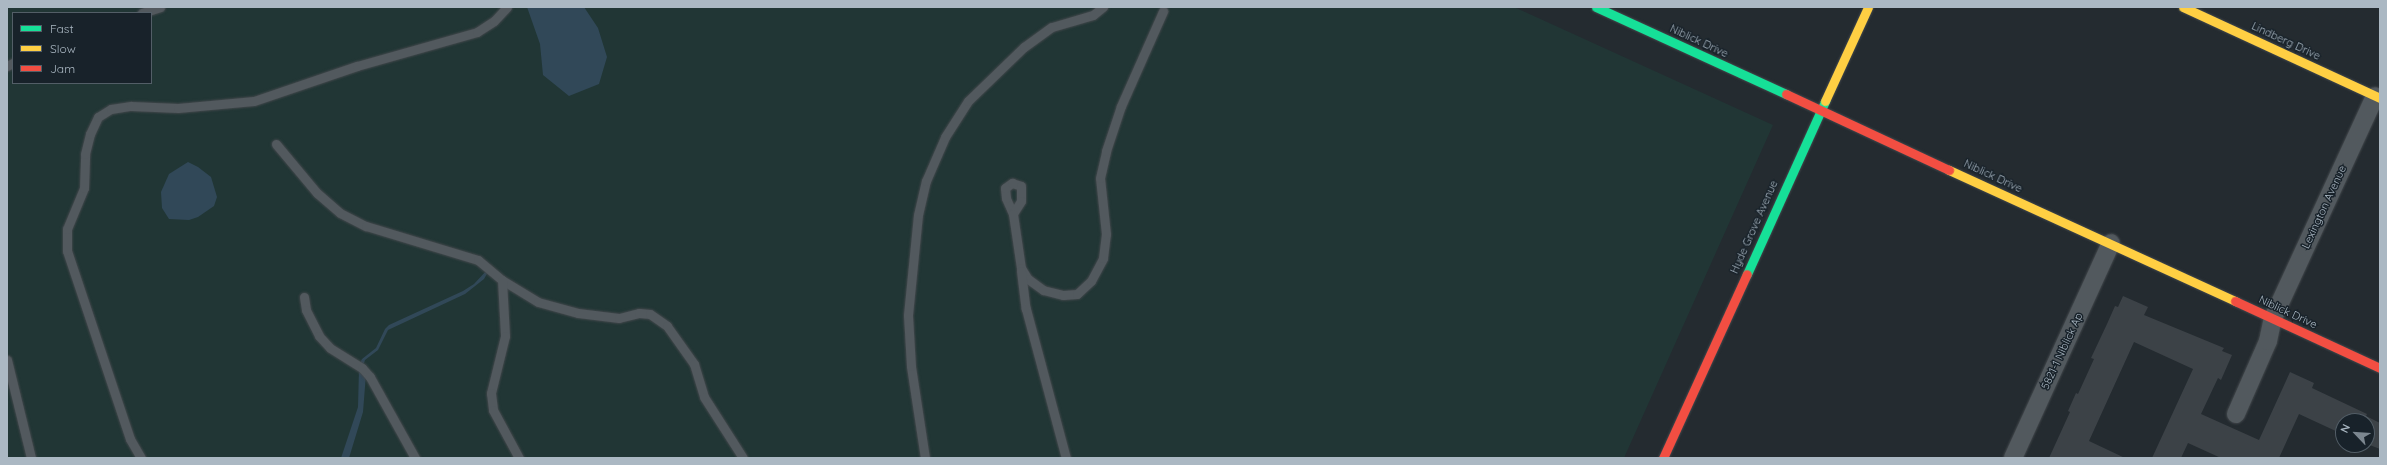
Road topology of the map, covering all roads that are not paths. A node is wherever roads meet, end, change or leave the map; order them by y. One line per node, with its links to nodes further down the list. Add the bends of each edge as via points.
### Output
1 (160, 7): 9 (lane)
2 (507, 7): 24 (lane, via 494,21 477,32 357,66 254,101 178,108 131,106 111,109 98,117 85,154 84,188 67,229 67,251 130,439)
3 (1103, 7): 28 (lane, via 1093,15 1052,27 1024,47 968,101 945,136 926,181 918,215 908,315 911,366)
4 (1596, 7): 12 (street, Niblick Drive)
5 (1868, 7): 12 (street, Hyde Grove Avenue)
6 (2183, 7): 10 (street, Lindberg Drive)
7 (2213, 7): 10 (lane)
8 (1163, 11): 16 (lane, via 1121,106 1106,151 1100,178 1106,234 1103,258 1091,281 1077,294 1063,295 1043,290 1028,279)
9 (145, 12)
10 (2208, 18): 11 (street, Lindberg Drive)
11 (2378, 97): 19 (street, Lexington Avenue)
12 (1820, 110): 15 (street, Niblick Drive); 30 (street, Hyde Grove Avenue)
13 (276, 144): 17 (lane, via 316,192 340,213 366,226 406,240 458,252 478,260)
14 (1013, 214): 16 (lane)
15 (2111, 243): 19 (street, Niblick Drive); 31 (street, 5821-1 Niblick Ap)
16 (1021, 268): 29 (lane, via 1026,309)
17 (502, 280): 26 (lane, via 505,336 491,393 493,410); 27 (lane, via 538,302 578,313 620,318 639,313 650,314 667,326 694,364 704,397)
18 (304, 297): 25 (lane, via 306,310 319,336 330,348 362,368 370,377)
19 (2273, 318): 21 (street, Niblick Drive); 22 (street, Lexington Avenue, via 2268,342)
20 (7, 360): 23 (lane)
21 (2380, 368)
22 (2236, 414)
23 (31, 458)
24 (141, 458)
25 (415, 458)
26 (519, 458)
27 (744, 458)
28 (925, 458)
29 (1066, 458)
30 (1663, 458)
31 (2013, 458)

